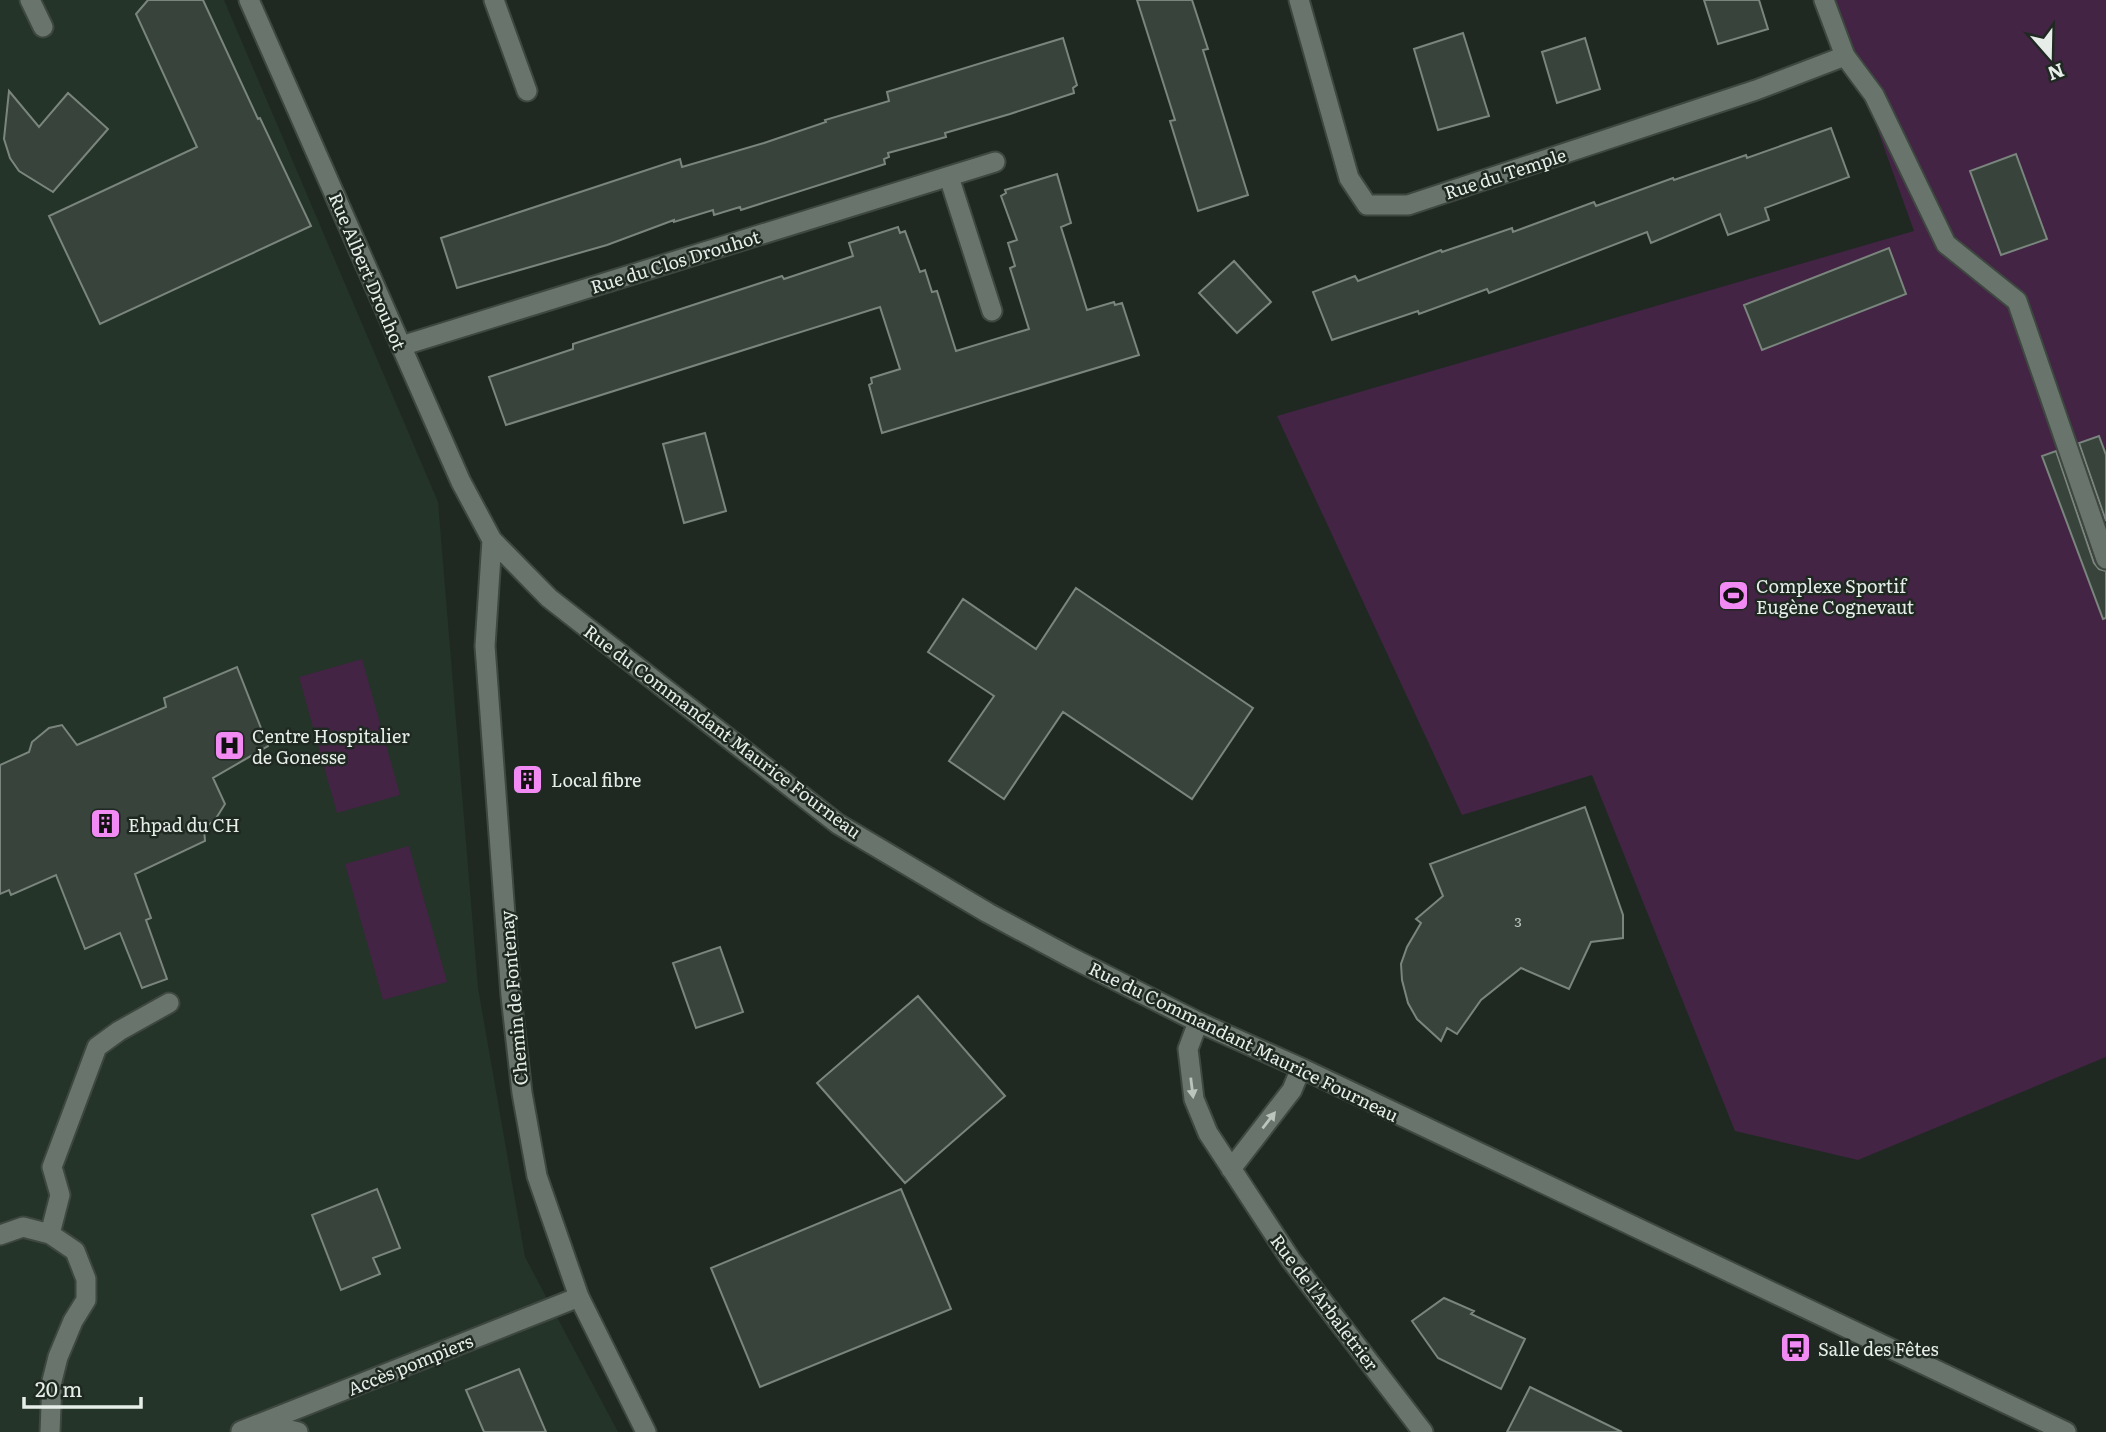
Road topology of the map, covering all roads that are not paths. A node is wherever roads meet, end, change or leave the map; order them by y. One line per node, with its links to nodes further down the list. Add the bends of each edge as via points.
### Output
1 (30, 0): 6 (street)
2 (249, 0): 12 (street, Rue Albert Drouhot)
3 (494, 0): 8 (street)
4 (1298, 0): 7 (street, Rue du Temple, via 1349,178 1367,205 1408,205 1756,90)
5 (1824, 0): 7 (street)
6 (43, 27)
7 (1844, 56): 14 (street, via 1874,95 1946,244 2017,302)
8 (527, 91)
9 (995, 162): 10 (street, Rue du Clos Drouhot)
10 (949, 177): 11 (street); 12 (street, Rue du Clos Drouhot)
11 (992, 312)
12 (401, 346): 13 (street, Rue Albert Drouhot)
13 (492, 540): 16 (street, Rue du Commandant Maurice Fourneau, via 549,598 838,824 988,913); 21 (street, Chemin de Fontenay, via 485,646 522,1093 537,1176)
14 (2106, 559)
15 (169, 1003): 19 (street, via 97,1047 52,1167 60,1195)
16 (1198, 1022): 17 (street, Rue du Commandant Maurice Fourneau); 18 (street, Rue de l'Arbaletrier, one-way to 18, via 1188,1049 1194,1099 1208,1133)
17 (1301, 1068): 18 (street, one-way to 17, via 1292,1090); 28 (street, Rue du Commandant Maurice Fourneau)
18 (1231, 1169): 27 (street, Rue de l'Arbaletrier, via 1291,1260)
19 (50, 1234): 20 (street, via 23,1227); 24 (street, via 75,1251 86,1279 86,1300 73,1321 52,1381)
20 (0, 1235)
21 (579, 1297): 22 (street, Accès pompiers); 26 (street, Chemin de Fontenay)
22 (262, 1423): 23 (street, Accès pompiers); 25 (street)
23 (241, 1431)
24 (50, 1432)
25 (298, 1432)
26 (646, 1432)
27 (1423, 1432)
28 (2066, 1432)

